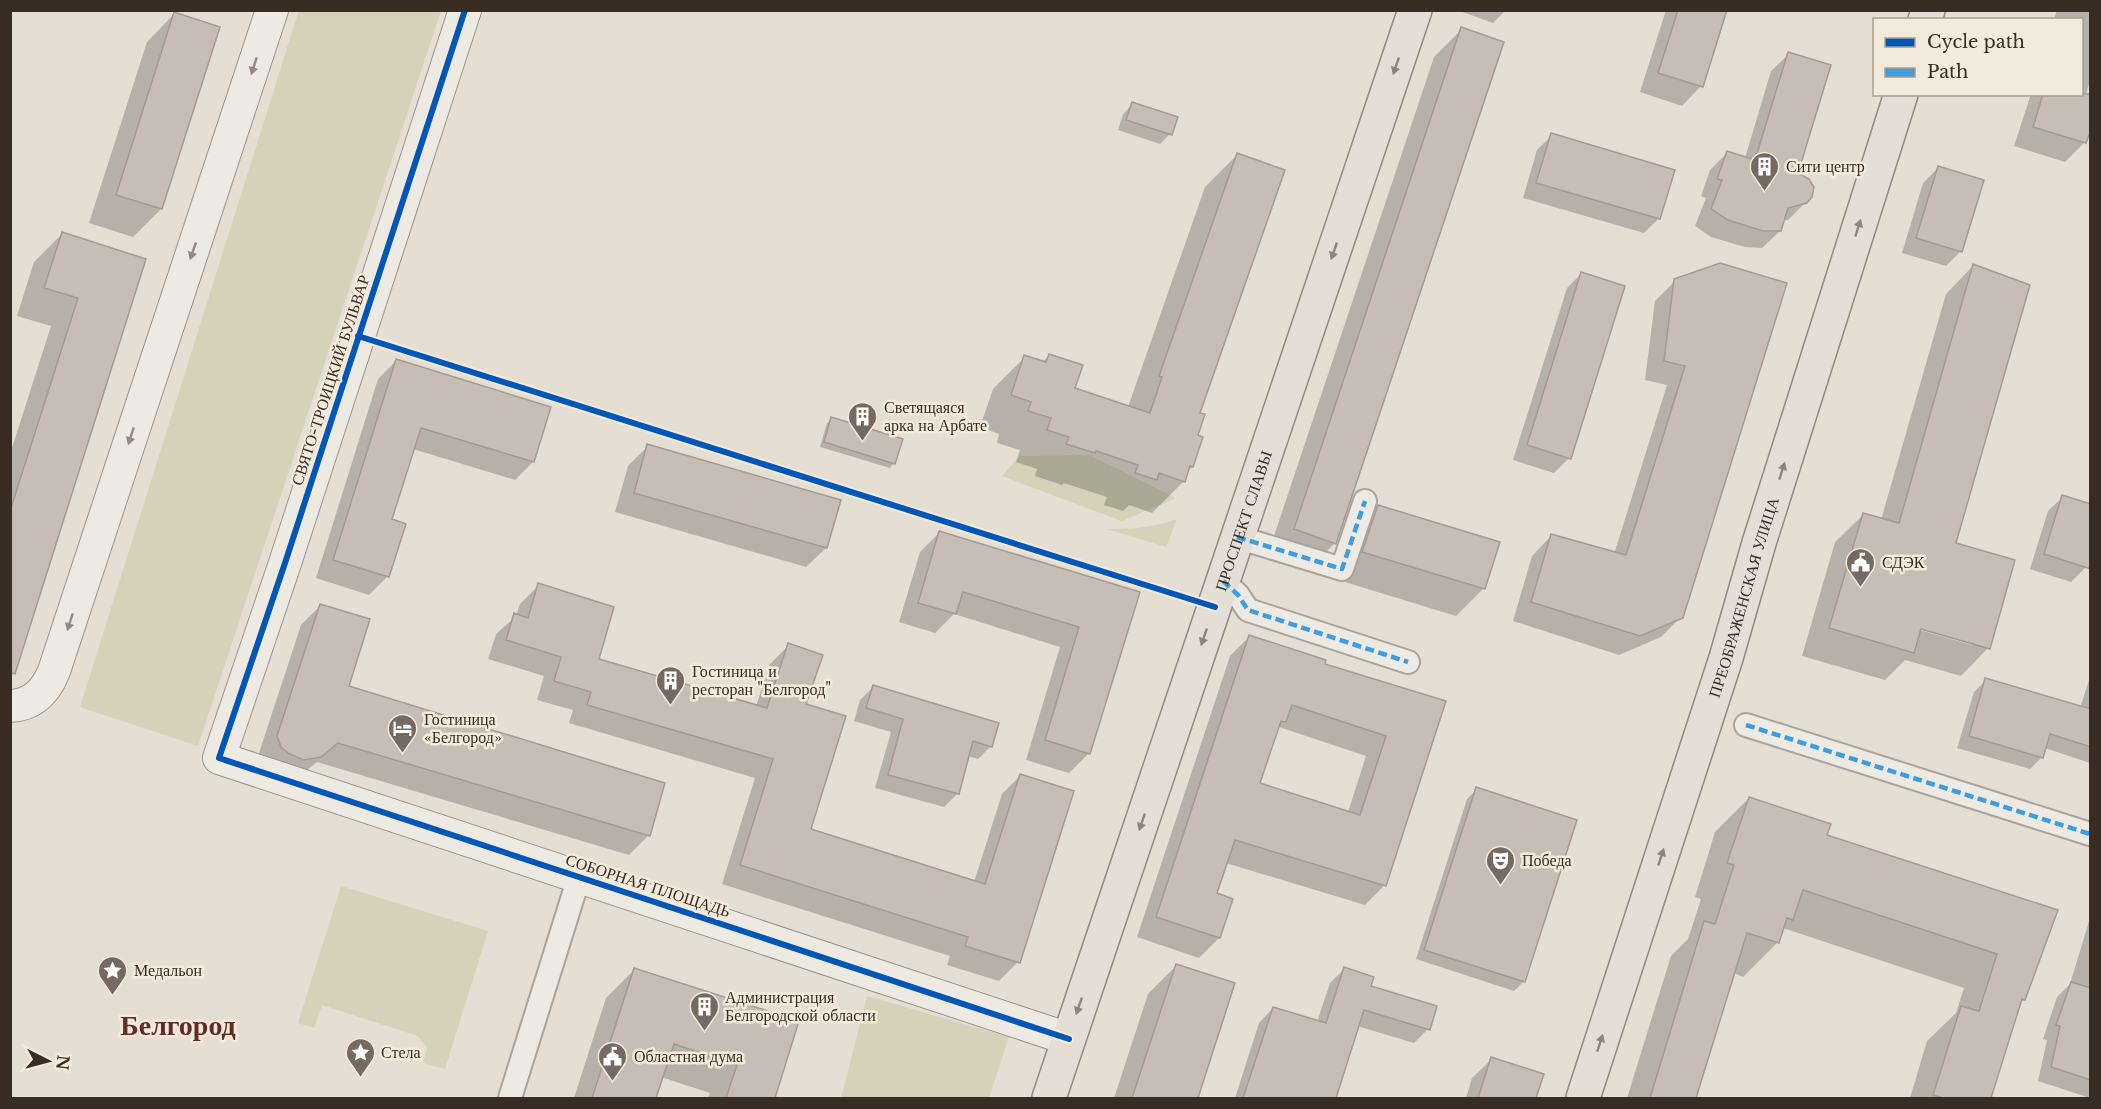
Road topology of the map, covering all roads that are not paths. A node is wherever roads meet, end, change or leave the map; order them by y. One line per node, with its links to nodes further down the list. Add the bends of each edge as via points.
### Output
1 (272, 10): 9 (street, one-way to 9, via 54,671 42,692 31,701)
2 (465, 10): 11 (street, СВЯТО-ТРОИЦКИЙ БУЛЬВАР)
3 (1415, 10): 6 (main road, ПРОСПЕКТ СЛАВЫ, one-way to 6)
4 (1900, 96): 17 (main road, ПРЕОБРАЖЕНСКАЯ УЛИЦА, one-way to 4)
5 (1365, 501): 6 (street, via 1342,570)
6 (1237, 537): 7 (main road, ПРОСПЕКТ СЛАВЫ)
7 (1222, 581): 8 (street, via 1248,610); 14 (main road, ПРОСПЕКТ СЛАВЫ, one-way to 14)
8 (1408, 662)
9 (10, 706)
10 (1746, 725): 12 (street)
11 (219, 758): 13 (street, СОБОРНАЯ ПЛОЩАДЬ)
12 (2091, 834)
13 (579, 877): 14 (street, СОБОРНАЯ ПЛОЩАДЬ); 15 (street)
14 (1069, 1039): 16 (main road, ПРОСПЕКТ СЛАВЫ)
15 (510, 1098)
16 (1048, 1098)
17 (1583, 1098)

